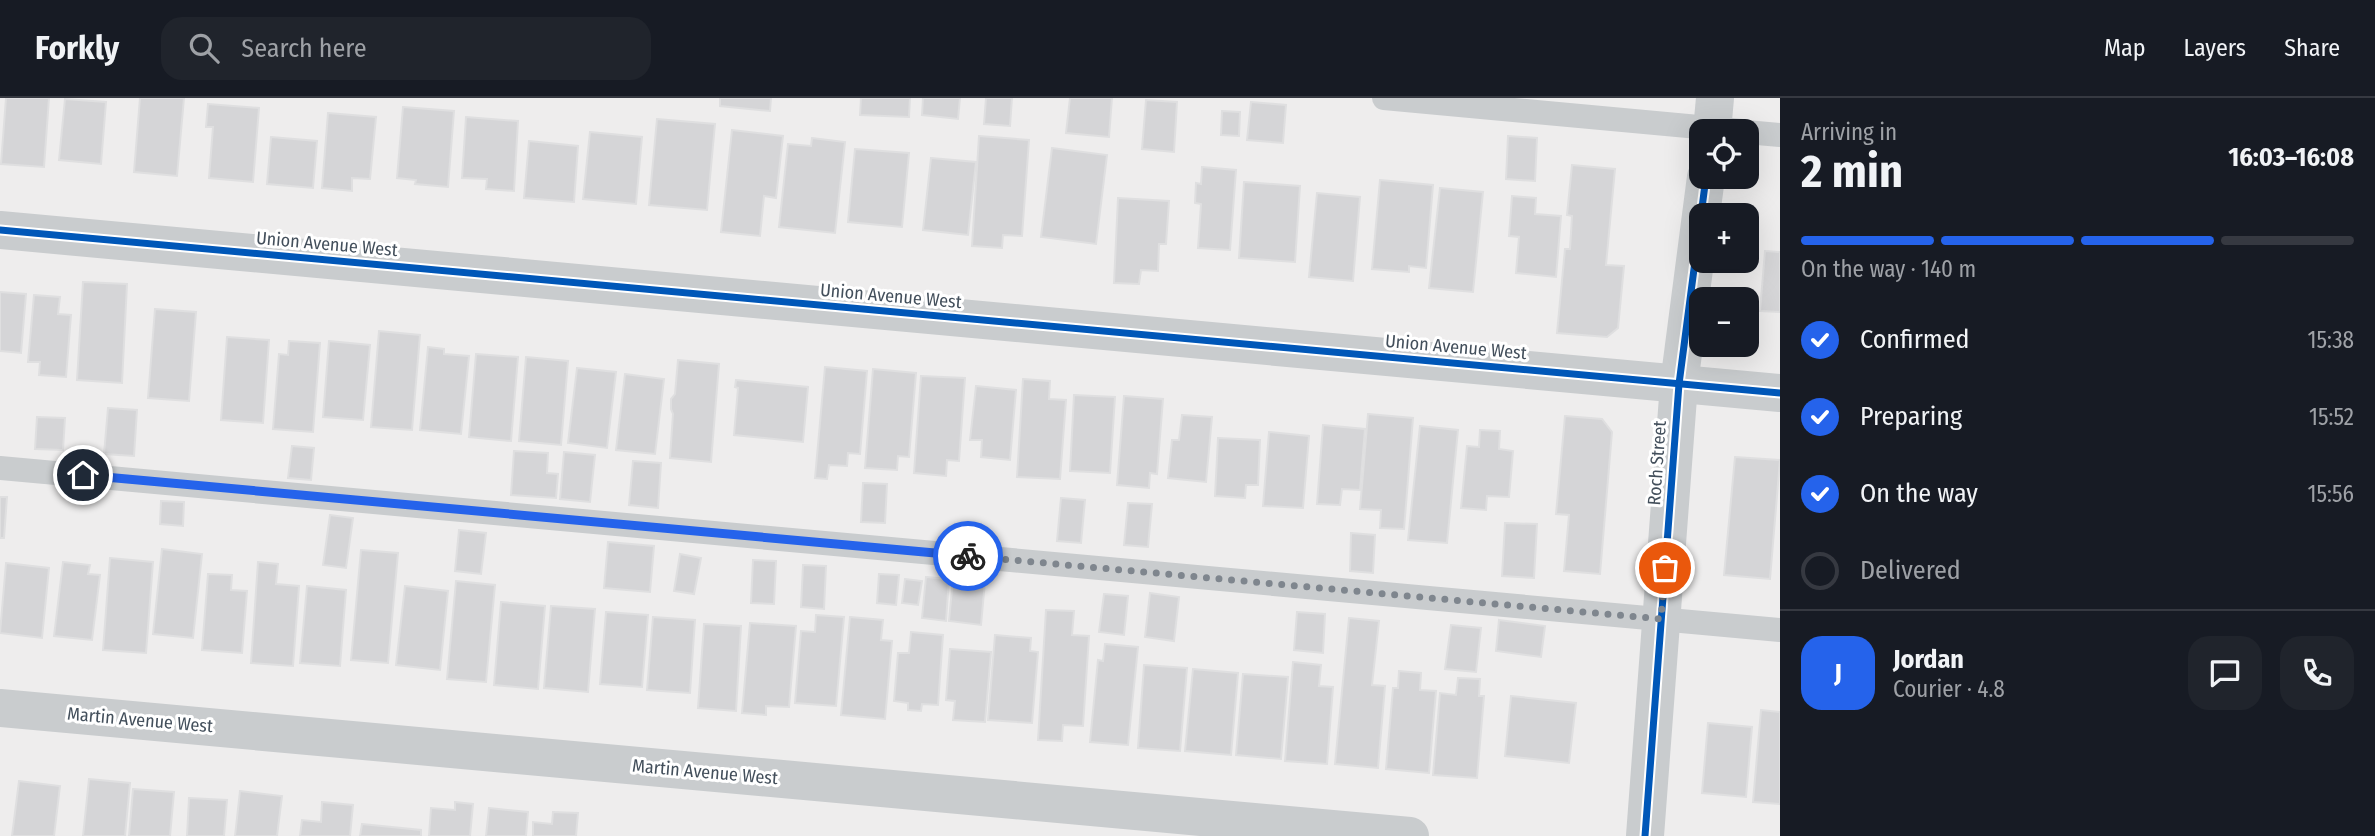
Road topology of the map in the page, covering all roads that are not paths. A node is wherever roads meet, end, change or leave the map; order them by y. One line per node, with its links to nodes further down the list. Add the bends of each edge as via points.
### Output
1 (1384, 98): 2 (lane)
2 (1689, 121)
3 (1759, 131): 4 (lane)
4 (1780, 135)
5 (1704, 189): 7 (street, Roch Street)
6 (0, 230): 7 (street, Union Avenue West)
7 (1679, 384): 8 (street, Union Avenue West); 10 (street, Roch Street)
8 (1780, 393)
9 (0, 468): 10 (lane)
10 (1661, 619): 11 (lane); 14 (street, Roch Street)
11 (1780, 630)
12 (0, 708): 13 (street, Martin Avenue West)
13 (1410, 836)
14 (1645, 836)

